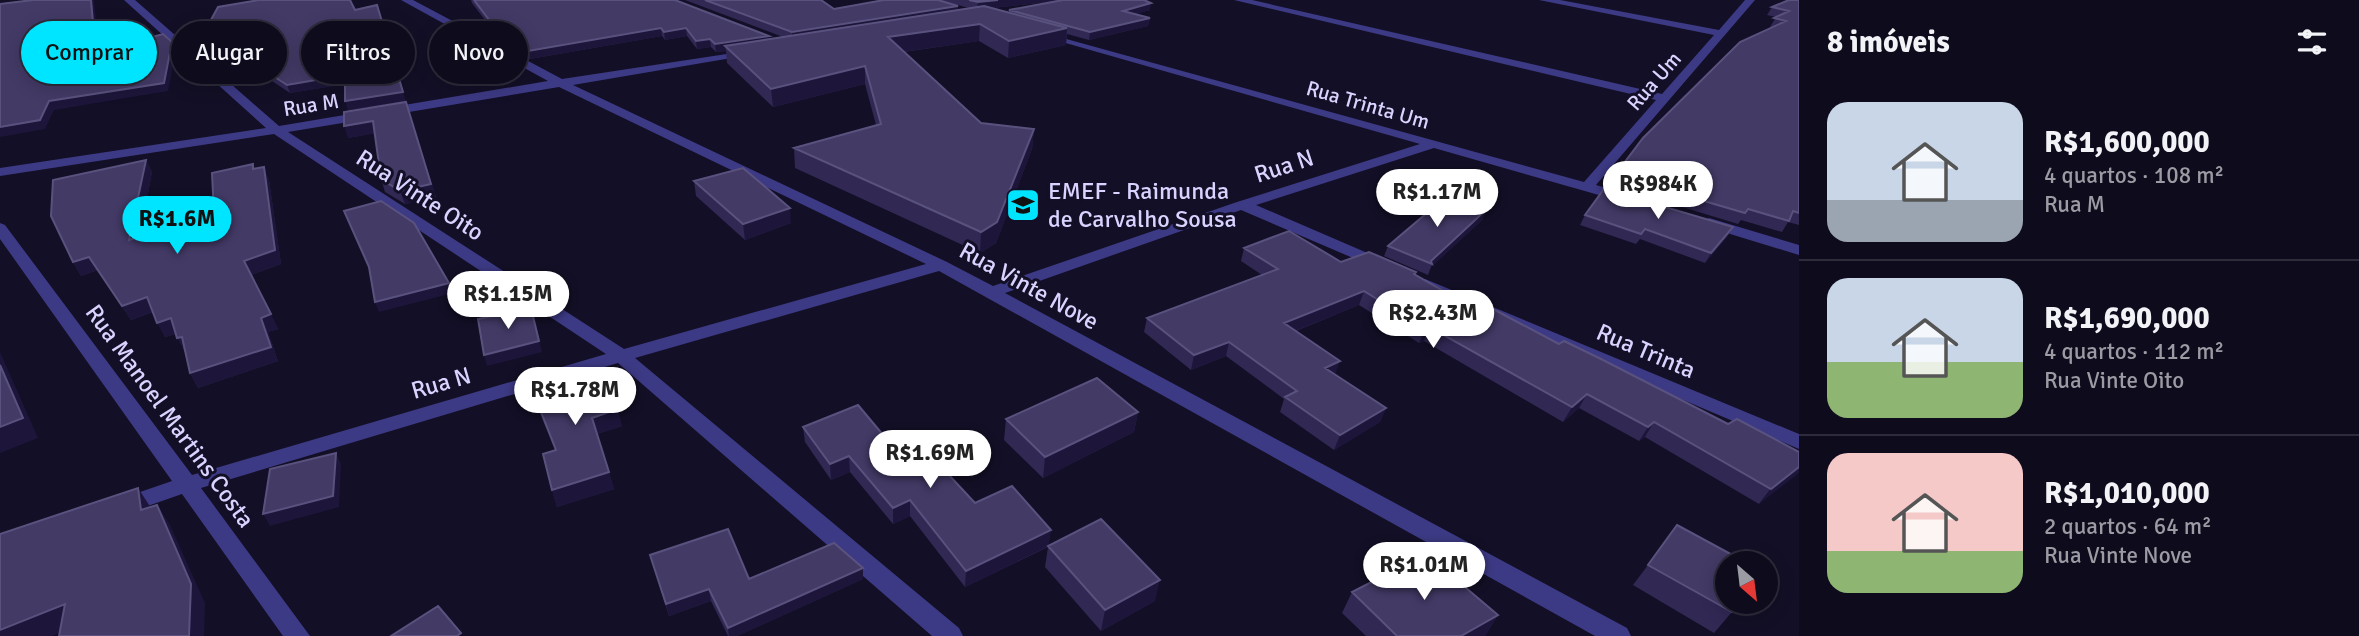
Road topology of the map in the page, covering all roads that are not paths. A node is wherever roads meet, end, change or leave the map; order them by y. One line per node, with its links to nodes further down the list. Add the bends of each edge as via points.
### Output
1 (129, 0): 11 (street, Rua Vinte Oito)
2 (406, 0): 9 (street, Rua Vinte Nove)
3 (1240, 0): 10 (street)
4 (1544, 0): 7 (street)
5 (1750, 0): 7 (street, Rua Um)
6 (1035, 32): 12 (street, Rua Trinta Um)
7 (1720, 33): 10 (street, Rua Um)
8 (763, 50): 9 (street, Rua M)
9 (561, 83): 11 (street, Rua M); 20 (street, Rua Vinte Nove)
10 (1665, 98): 14 (street, Rua Um)
11 (276, 130): 13 (street, Rua M); 22 (street, Rua Vinte Oito)
12 (1434, 144): 14 (street, Rua Trinta Um); 16 (street, Rua N)
13 (0, 172)
14 (1588, 186): 15 (street, Rua Trinta Um)
15 (1640, 202)
16 (1242, 205): 21 (street, Rua N); 23 (street, Rua Trinta)
17 (1693, 218): 19 (street)
18 (0, 228): 24 (street, Rua Manoel Martins Costa)
19 (1799, 250)
20 (941, 265): 21 (street, Rua Vinte Nove); 22 (street, Rua N)
21 (990, 293): 28 (street, Rua Vinte Nove)
22 (621, 356): 24 (street, Rua N); 27 (street, Rua Vinte Oito)
23 (1799, 442)
24 (188, 484): 25 (street, Rua N); 26 (street, Rua Manoel Martins Costa)
25 (100, 514)
26 (296, 636)
27 (950, 636)
28 (1618, 636)

